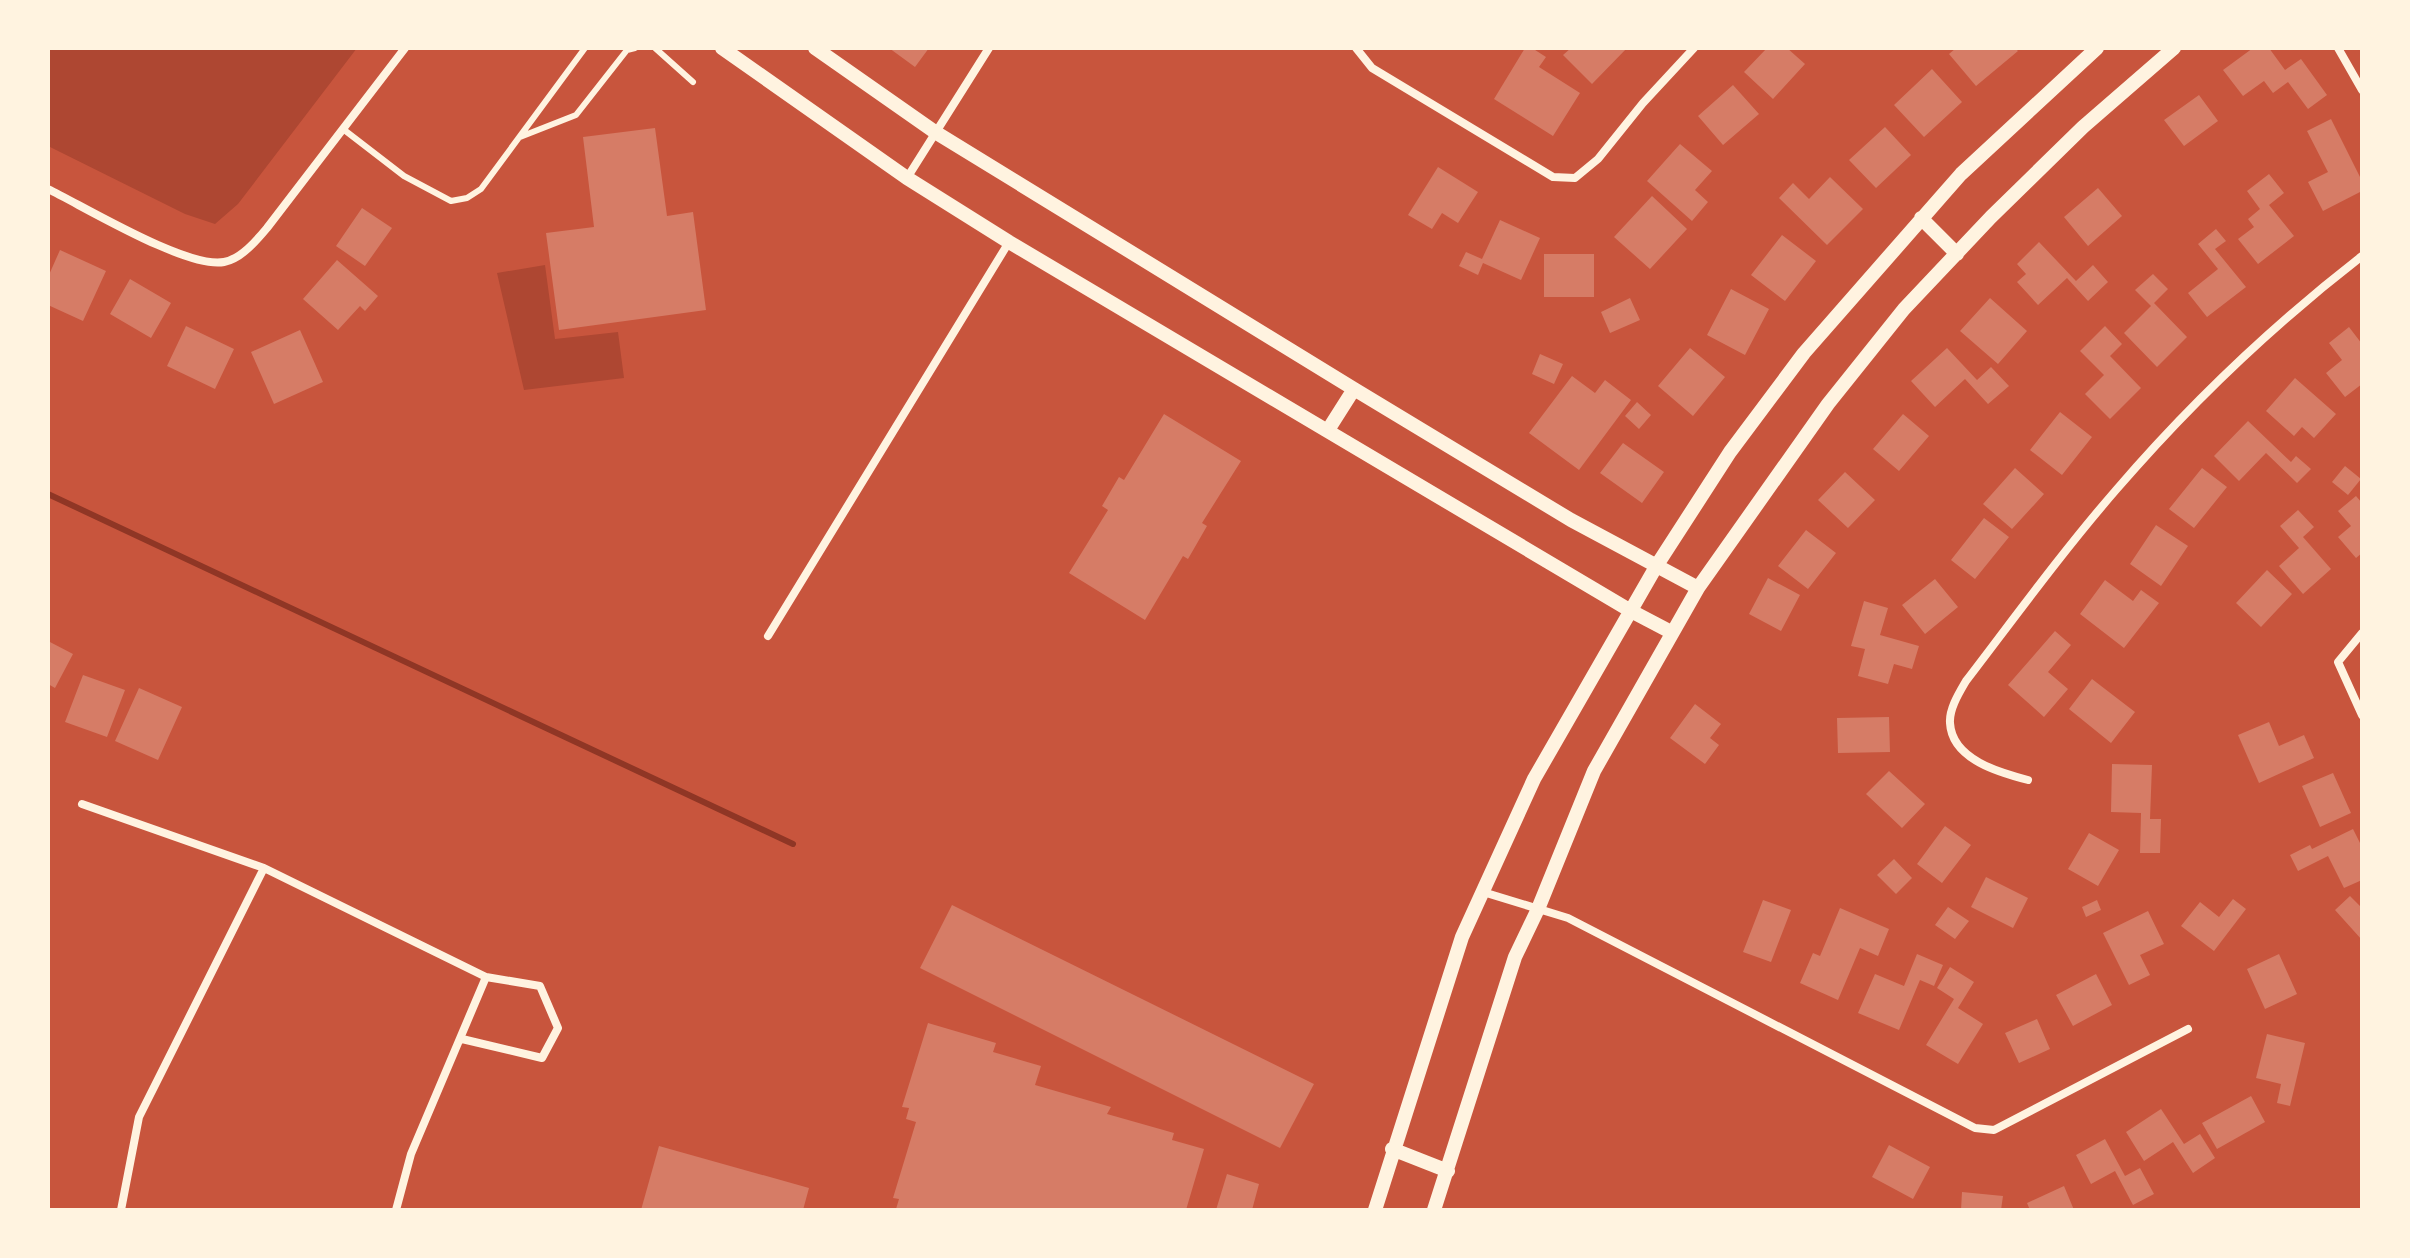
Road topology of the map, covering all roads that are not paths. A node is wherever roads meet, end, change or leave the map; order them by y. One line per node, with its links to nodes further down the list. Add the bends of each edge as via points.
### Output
1 (405, 48): 15 (street)
2 (585, 48): 17 (lane)
3 (655, 48): 13 (lane)
4 (722, 48): 18 (street)
5 (815, 48): 16 (street)
6 (989, 48): 16 (street)
7 (1356, 48): 8 (street, via 1372,68 1553,177 1575,178 1598,159)
8 (1694, 48)
9 (2097, 48): 20 (street)
10 (2174, 48): 22 (street, via 2083,127)
11 (2338, 48): 14 (street)
12 (628, 49): 17 (lane, via 576,115)
13 (693, 82)
14 (2362, 90)
15 (343, 129): 17 (lane, via 404,176 451,201 481,189); 19 (street, via 267,228 227,262 204,262 169,250)
16 (935, 132): 18 (street); 24 (street)
17 (520, 137)
18 (907, 178): 21 (street)
19 (48, 189)
20 (1921, 218): 22 (street); 26 (street, via 1804,353 1730,452)
21 (1009, 242): 25 (street); 31 (street)
22 (1957, 254): 27 (street, via 1904,309 1828,404)
23 (2362, 256): 33 (street, via 2272,329 2179,421 2115,491 1966,681 1950,723 1955,738 1986,769)
24 (1354, 389): 25 (street); 26 (street, via 1571,520)
25 (1328, 430): 28 (street)
26 (1657, 565): 27 (street); 28 (street)
27 (1698, 588): 29 (street)
28 (1631, 611): 29 (street); 36 (street, via 1534,779)
29 (1671, 632): 37 (street, via 1594,771)
30 (2362, 633): 32 (street, via 2338,662)
31 (768, 636)
32 (2362, 715)
33 (2028, 780)
34 (82, 804): 35 (street)
35 (264, 868): 38 (street); 43 (street, via 139,1117)
36 (1483, 892): 37 (street); 41 (street, via 1462,937)
37 (1538, 909): 39 (street, via 1568,918 1975,1128 1994,1130); 42 (street, via 1515,957)
38 (486, 977): 40 (street); 40 (street, via 540,986 558,1028 542,1058)
39 (2188, 1029)
40 (462, 1039): 44 (street, via 411,1154)
41 (1392, 1149): 42 (street); 45 (street)
42 (1448, 1171): 46 (street)
43 (121, 1210)
44 (396, 1210)
45 (1375, 1210)
46 (1434, 1210)

